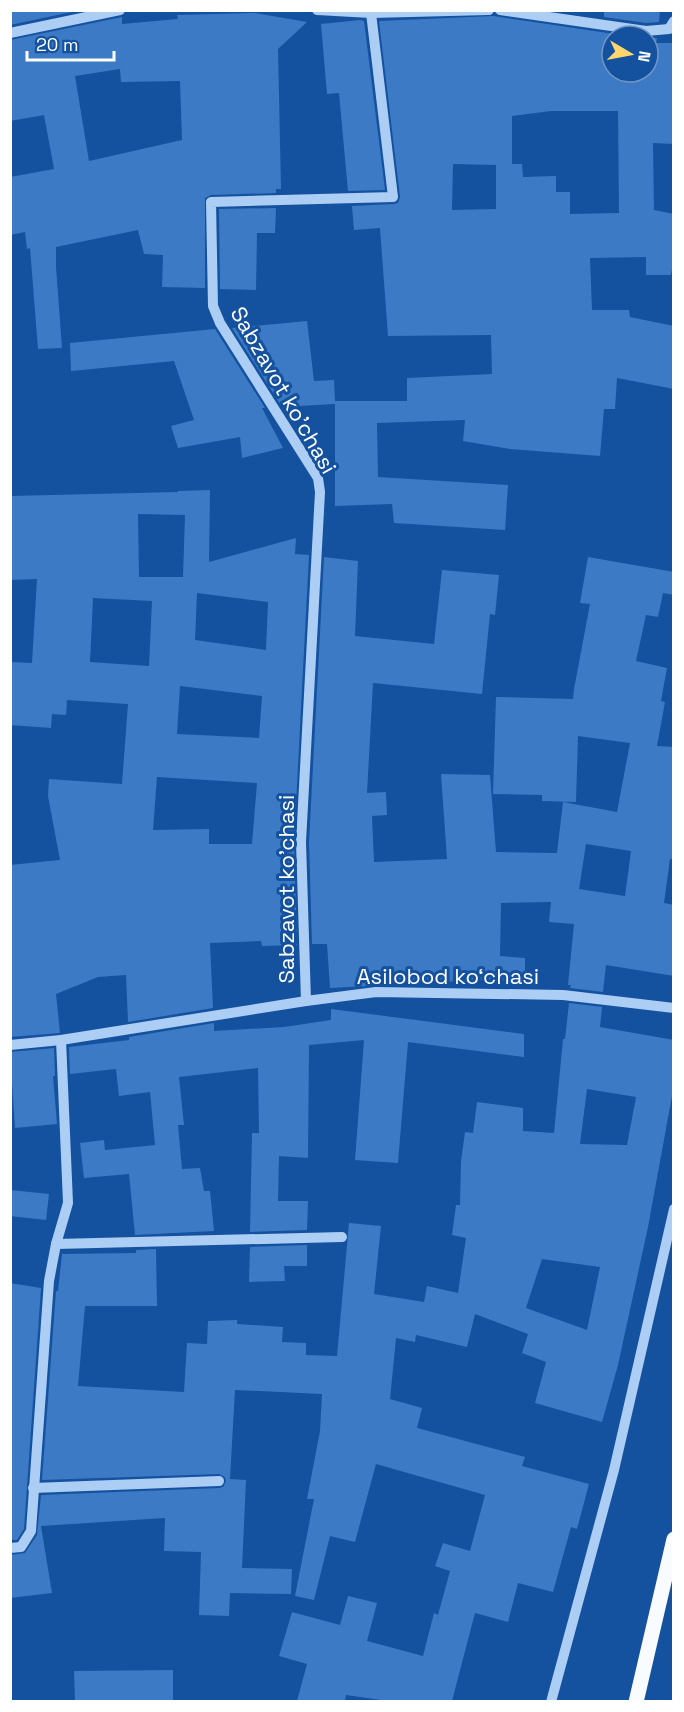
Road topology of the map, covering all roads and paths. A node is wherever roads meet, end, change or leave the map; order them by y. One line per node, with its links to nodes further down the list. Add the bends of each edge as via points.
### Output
1 (120, 10): 7 (street)
2 (317, 10): 5 (street)
3 (489, 10): 5 (street)
4 (500, 10): 6 (street, via 646,31 669,29)
5 (371, 13): 8 (street, Sabzavot ko'chasi, via 393,197 211,202 213,306 318,478 320,492 301,842)
6 (674, 21)
7 (10, 33)
8 (306, 1001): 9 (street, Asilobod koʻchasi, via 376,992 563,995); 10 (street, Asilobod koʻchasi)
9 (674, 1008)
10 (61, 1040): 11 (street, Asilobod koʻchasi); 14 (street, via 68,1203)
11 (10, 1045)
12 (674, 1209): 19 (street, via 614,1470)
13 (342, 1238): 14 (street)
14 (56, 1244): 16 (street, via 49,1281)
15 (219, 1481): 16 (street)
16 (33, 1488): 18 (street, via 31,1531 21,1547)
17 (674, 1539): 20 (main road)
18 (10, 1548)
19 (551, 1701)
20 (636, 1701)

